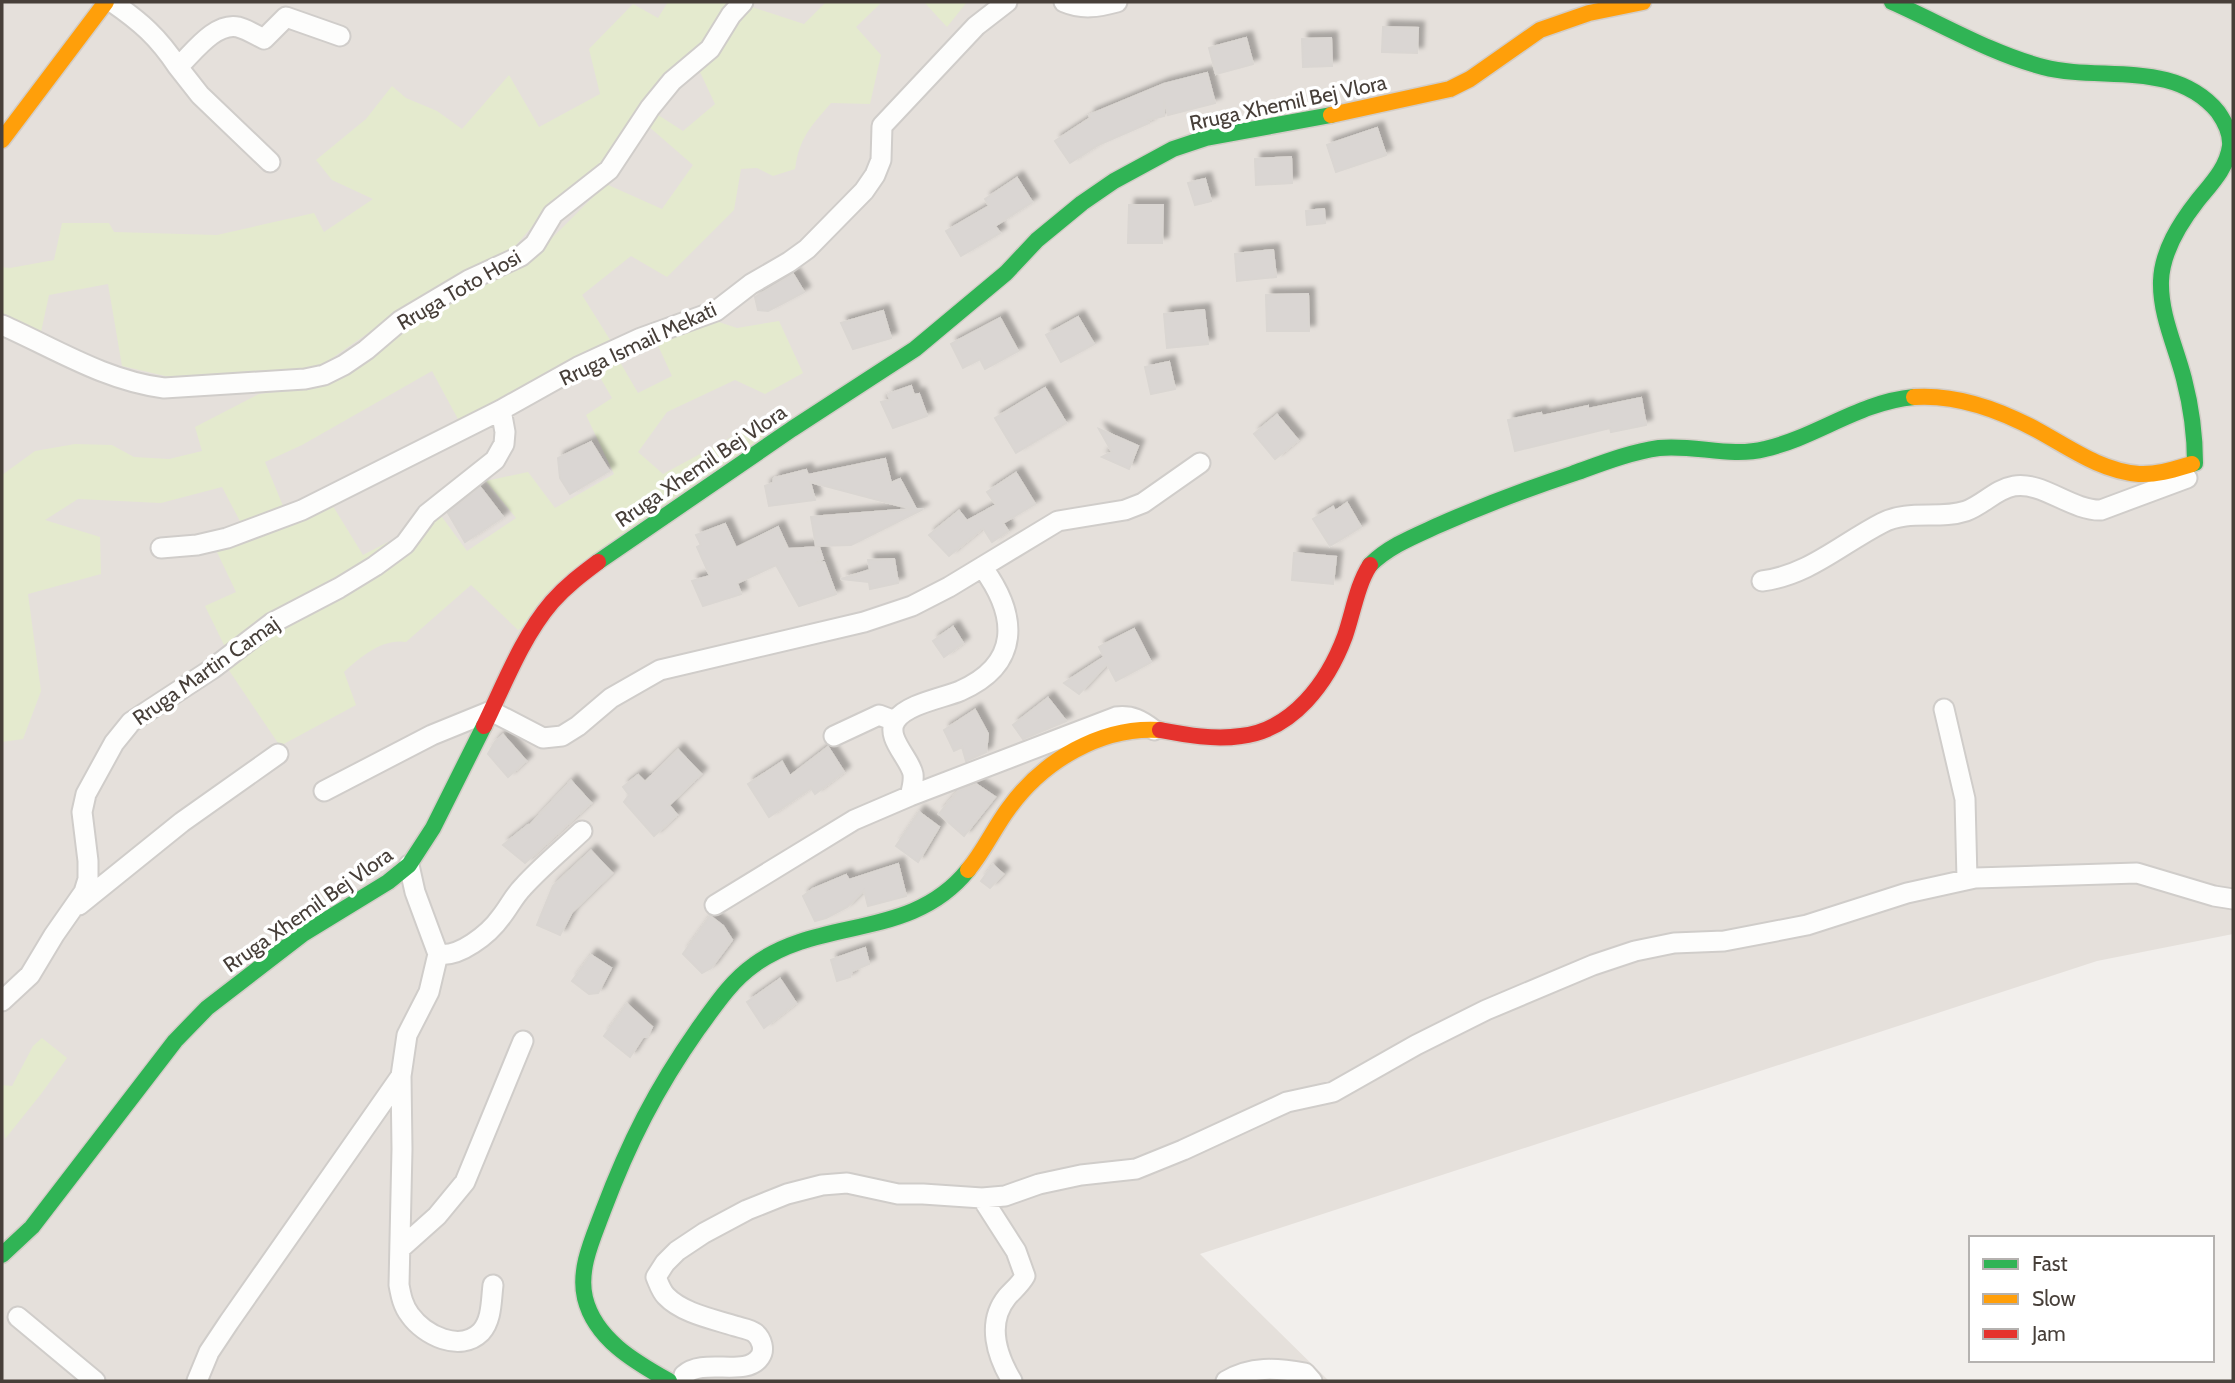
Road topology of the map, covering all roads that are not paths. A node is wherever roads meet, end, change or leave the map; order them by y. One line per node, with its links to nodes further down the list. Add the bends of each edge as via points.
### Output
1 (106, 2): 11 (street)
2 (113, 2): 10 (street, via 147,27)
3 (743, 2): 13 (street, Rruga Toto Hosi, via 710,49 672,81 650,108 609,170 553,214 535,244 400,321 366,350 324,375 204,386 141,385)
4 (1007, 2): 14 (street, Rruga Ismail Mekati, via 976,26 882,126 881,160 875,175 807,248 716,311 578,367)
5 (1064, 2): 6 (street, via 1078,8)
6 (1117, 2)
7 (1643, 2): 21 (street, Rruga Xhemil Bej Vlora, via 1589,13 1540,30 1450,89 1206,138 1173,149 1114,181 1037,240 1006,273 915,349 575,579 532,629)
8 (1892, 2): 16 (street, via 2044,68 2179,82 2220,115 2230,144 2225,165 2185,217 2162,270 2168,325 2193,420)
9 (340, 36): 10 (street, via 286,17 264,39 238,27 226,27)
10 (178, 66): 12 (street, via 200,95)
11 (2, 141)
12 (270, 162)
13 (2, 324)
14 (501, 411): 17 (street, Rruga Ismail Mekati, via 302,510 227,538); 33 (street, Rruga Martin Camaj, via 504,444 495,460 427,514 405,544 339,588 272,623 212,670 131,722 86,794 82,812 88,879)
15 (1200, 463): 18 (street, via 1143,503 1058,522)
16 (2195, 463): 19 (street, via 2185,479 2101,510 2015,486 1965,511 1885,521 1796,574); 23 (street, via 2168,473 2125,474 2106,469 2019,420 1958,398 1938,396 1881,402 1768,449 1746,453 1686,446 1653,449 1599,464 1463,515 1385,551 1370,564 1335,664 1305,702 1272,728 1252,736 1220,738)
17 (161, 548)
18 (983, 568): 21 (street, via 912,606 864,622 660,670 611,698 562,736 543,738); 22 (street, via 999,592 1009,620 1005,652 981,680)
19 (1762, 581)
20 (1944, 709): 30 (street, via 1965,799)
21 (491, 711): 26 (street, via 432,735); 29 (street, Rruga Xhemil Bej Vlora, via 433,828)
22 (895, 720): 24 (street, via 879,715); 27 (street, via 896,742 913,773)
23 (1154, 730): 27 (street, via 1129,716 1116,717); 45 (street, via 1104,738 1049,765 1004,814 964,876 924,907 782,949 743,973 723,995 684,1049 633,1136 583,1275 589,1312 601,1333)
24 (834, 736)
25 (278, 754): 33 (street, via 181,822)
26 (324, 791)
27 (910, 796): 32 (street, via 854,820)
28 (582, 831): 34 (street, via 523,886 500,919 474,942 459,952)
29 (409, 865): 34 (street); 40 (street, Rruga Xhemil Bej Vlora, via 303,934 207,1008 175,1041 32,1227)
30 (1967, 879): 31 (street, via 2137,873); 38 (street, via 1807,925 1724,941 1674,943 1594,965 1486,1010 1333,1092 1287,1102 1151,1164)
31 (2233, 899)
32 (715, 905)
33 (68, 914): 35 (street, Rruga Martin Camaj, via 30,975)
34 (439, 954): 37 (street, via 429,992 407,1035)
35 (2, 1001)
36 (523, 1041): 39 (street, via 465,1182 437,1216)
37 (401, 1076): 39 (street); 44 (street, via 229,1322)
38 (982, 1198): 46 (street, via 898,1195 847,1183 822,1185 747,1210 704,1233 665,1263 656,1277 660,1287 686,1308 754,1332 763,1348 752,1364 692,1368); 47 (street, via 1016,1251 1025,1276 1006,1298 995,1336 999,1358)
39 (400, 1249): 41 (street, via 402,1301 424,1329 444,1340 471,1339 482,1331 489,1318)
40 (2, 1255)
41 (493, 1285)
42 (18, 1318): 43 (street)
43 (95, 1381)
44 (197, 1381)
45 (669, 1381)
46 (684, 1381)
47 (1012, 1381)
48 (1226, 1381): 49 (street, via 1259,1368 1305,1373)
49 (1312, 1381)

